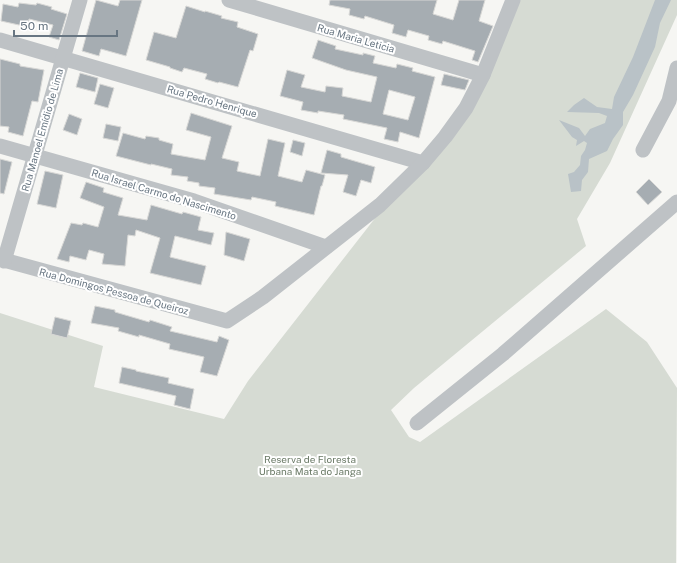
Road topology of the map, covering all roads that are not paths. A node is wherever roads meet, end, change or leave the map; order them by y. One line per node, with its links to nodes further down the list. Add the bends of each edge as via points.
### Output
1 (80, 0): 5 (street, Rua Manoel Emídio de Lima)
2 (229, 0): 7 (street, Rua Maria Leticia)
3 (513, 0): 7 (street)
4 (0, 40): 5 (street, Rua Pedro Henrique)
5 (63, 57): 10 (street, Rua Manoel Emídio de Lima); 11 (street, Rua Pedro Henrique)
6 (677, 68): 9 (street, via 669,101)
7 (483, 75): 11 (street, via 466,108)
8 (0, 146): 10 (street, Rua Israel Carmo do Nascimento)
9 (643, 150)
10 (34, 155): 13 (street, Rua Israel Carmo do Nascimento, via 194,201); 14 (street, Rua Manoel Emídio de Lima)
11 (423, 162): 13 (street, via 380,205)
12 (677, 202): 15 (street, via 503,354)
13 (326, 247): 14 (street, Rua Domingos Pessoa de Queiroz, via 263,297 227,321)
14 (2, 260)
15 (417, 423)

